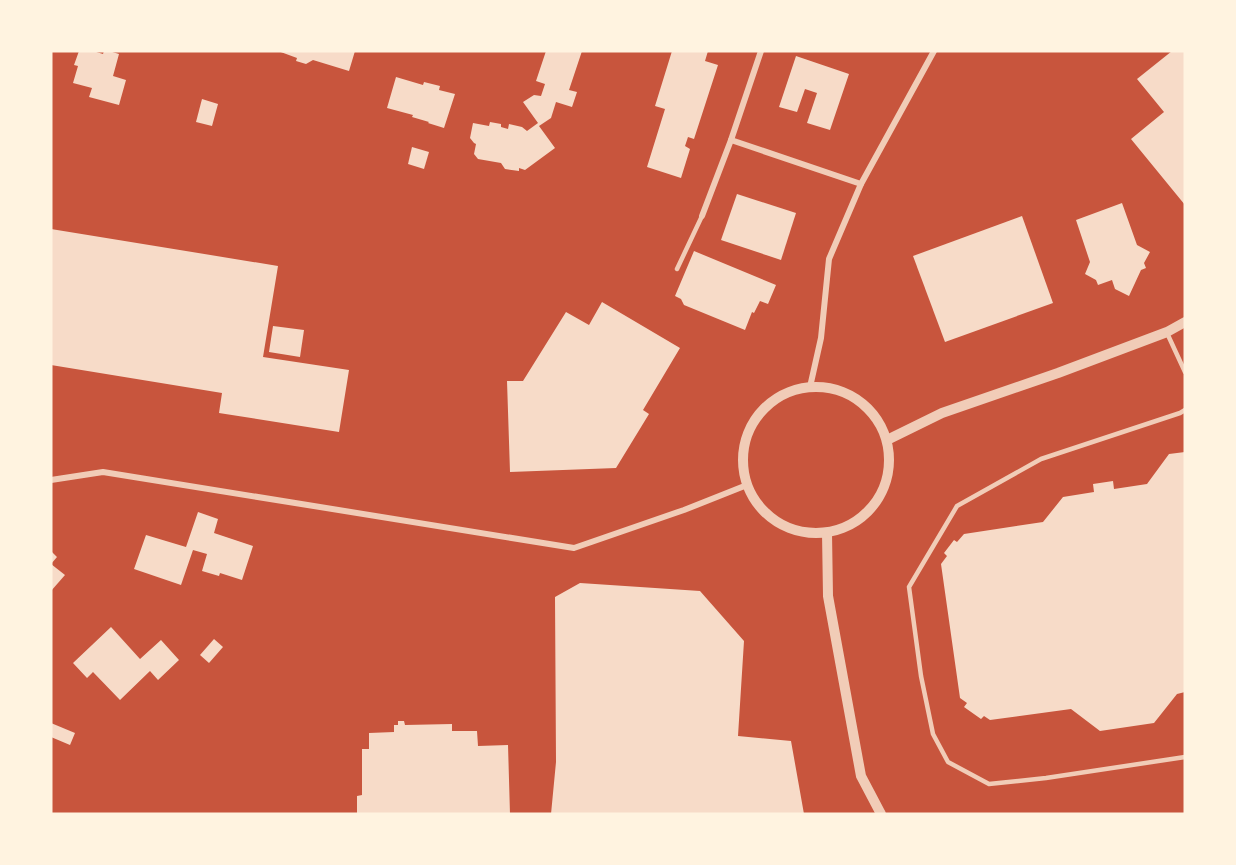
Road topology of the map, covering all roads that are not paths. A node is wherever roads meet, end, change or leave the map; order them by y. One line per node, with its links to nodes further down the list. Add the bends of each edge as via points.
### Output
1 (761, 51): 3 (street)
2 (934, 51): 4 (street)
3 (731, 140): 4 (street); 5 (street)
4 (861, 184): 10 (street, via 829,259 821,338)
5 (702, 216): 6 (lane)
6 (677, 269)
7 (1185, 322): 8 (street)
8 (1167, 332): 9 (lane); 12 (street, via 942,413)
9 (1185, 372)
10 (810, 387): 12 (street, via 835,390 858,400 876,417); 14 (street, via 769,404 754,421 744,452)
11 (1185, 410): 16 (lane, via 1041,459 957,506 909,587 933,734 948,762 989,784)
12 (886, 440): 15 (street, via 890,464 884,489 870,510 851,525)
13 (51, 480): 14 (street, via 102,472 574,548)
14 (747, 485): 15 (street, via 760,507 779,523 802,532)
15 (827, 532): 17 (street, via 828,596 861,776)
16 (1185, 757)
17 (882, 814)

